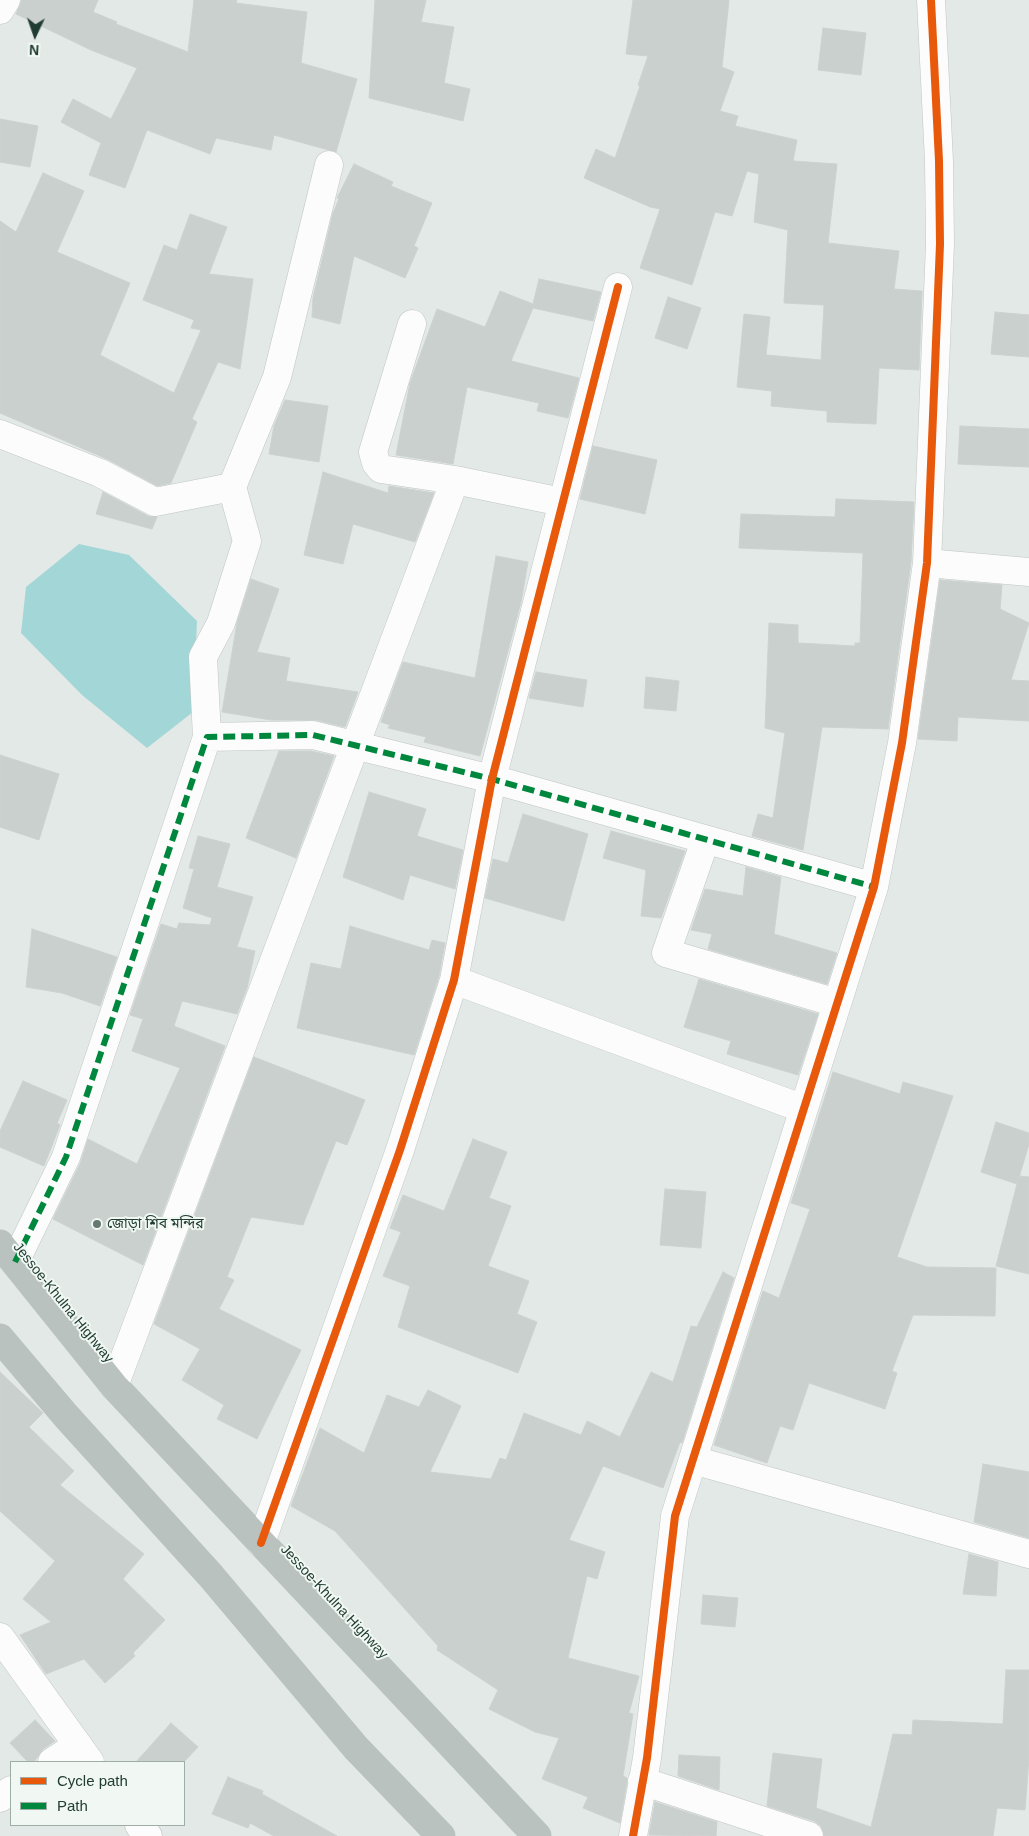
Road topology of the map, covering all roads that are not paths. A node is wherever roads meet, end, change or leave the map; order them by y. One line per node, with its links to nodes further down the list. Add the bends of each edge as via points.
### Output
1 (6, 0): 3 (street)
2 (931, 0): 11 (street, via 940,244)
3 (0, 10)
4 (329, 165): 9 (street, via 277,377)
5 (618, 287): 10 (street)
6 (412, 324): 8 (street, via 373,452 376,463 381,469)
7 (0, 434): 9 (street, via 100,473 155,502)
8 (455, 480): 10 (street); 22 (street)
9 (232, 486): 13 (street, via 247,541 221,623 202,657)
10 (562, 502): 14 (street)
11 (927, 563): 12 (street); 16 (street, via 902,743)
12 (1029, 572)
13 (207, 737): 14 (street, via 313,735); 20 (street, via 66,1157)
14 (492, 779): 15 (street); 17 (street)
15 (705, 841): 16 (street); 18 (street, via 666,953)
16 (874, 887): 18 (street)
17 (454, 980): 19 (street); 24 (street, via 400,1150)
18 (838, 1003): 19 (street)
19 (804, 1109): 23 (street)
20 (7, 1253): 22 (highway, Jessoe-Khulna Highway)
21 (0, 1338): 32 (highway, via 211,1576 356,1748)
22 (114, 1386): 24 (highway, Jessoe-Khulna Highway)
23 (693, 1460): 25 (street); 29 (street, via 675,1516)
24 (262, 1542): 33 (highway, Jessoe-Khulna Highway)
25 (1029, 1554)
26 (0, 1636): 27 (street)
27 (84, 1754): 28 (street)
28 (56, 1761)
29 (642, 1780): 34 (street); 35 (street)
30 (140, 1826): 31 (street)
31 (148, 1836)
32 (441, 1836)
33 (537, 1836)
34 (633, 1836)
35 (809, 1836)

